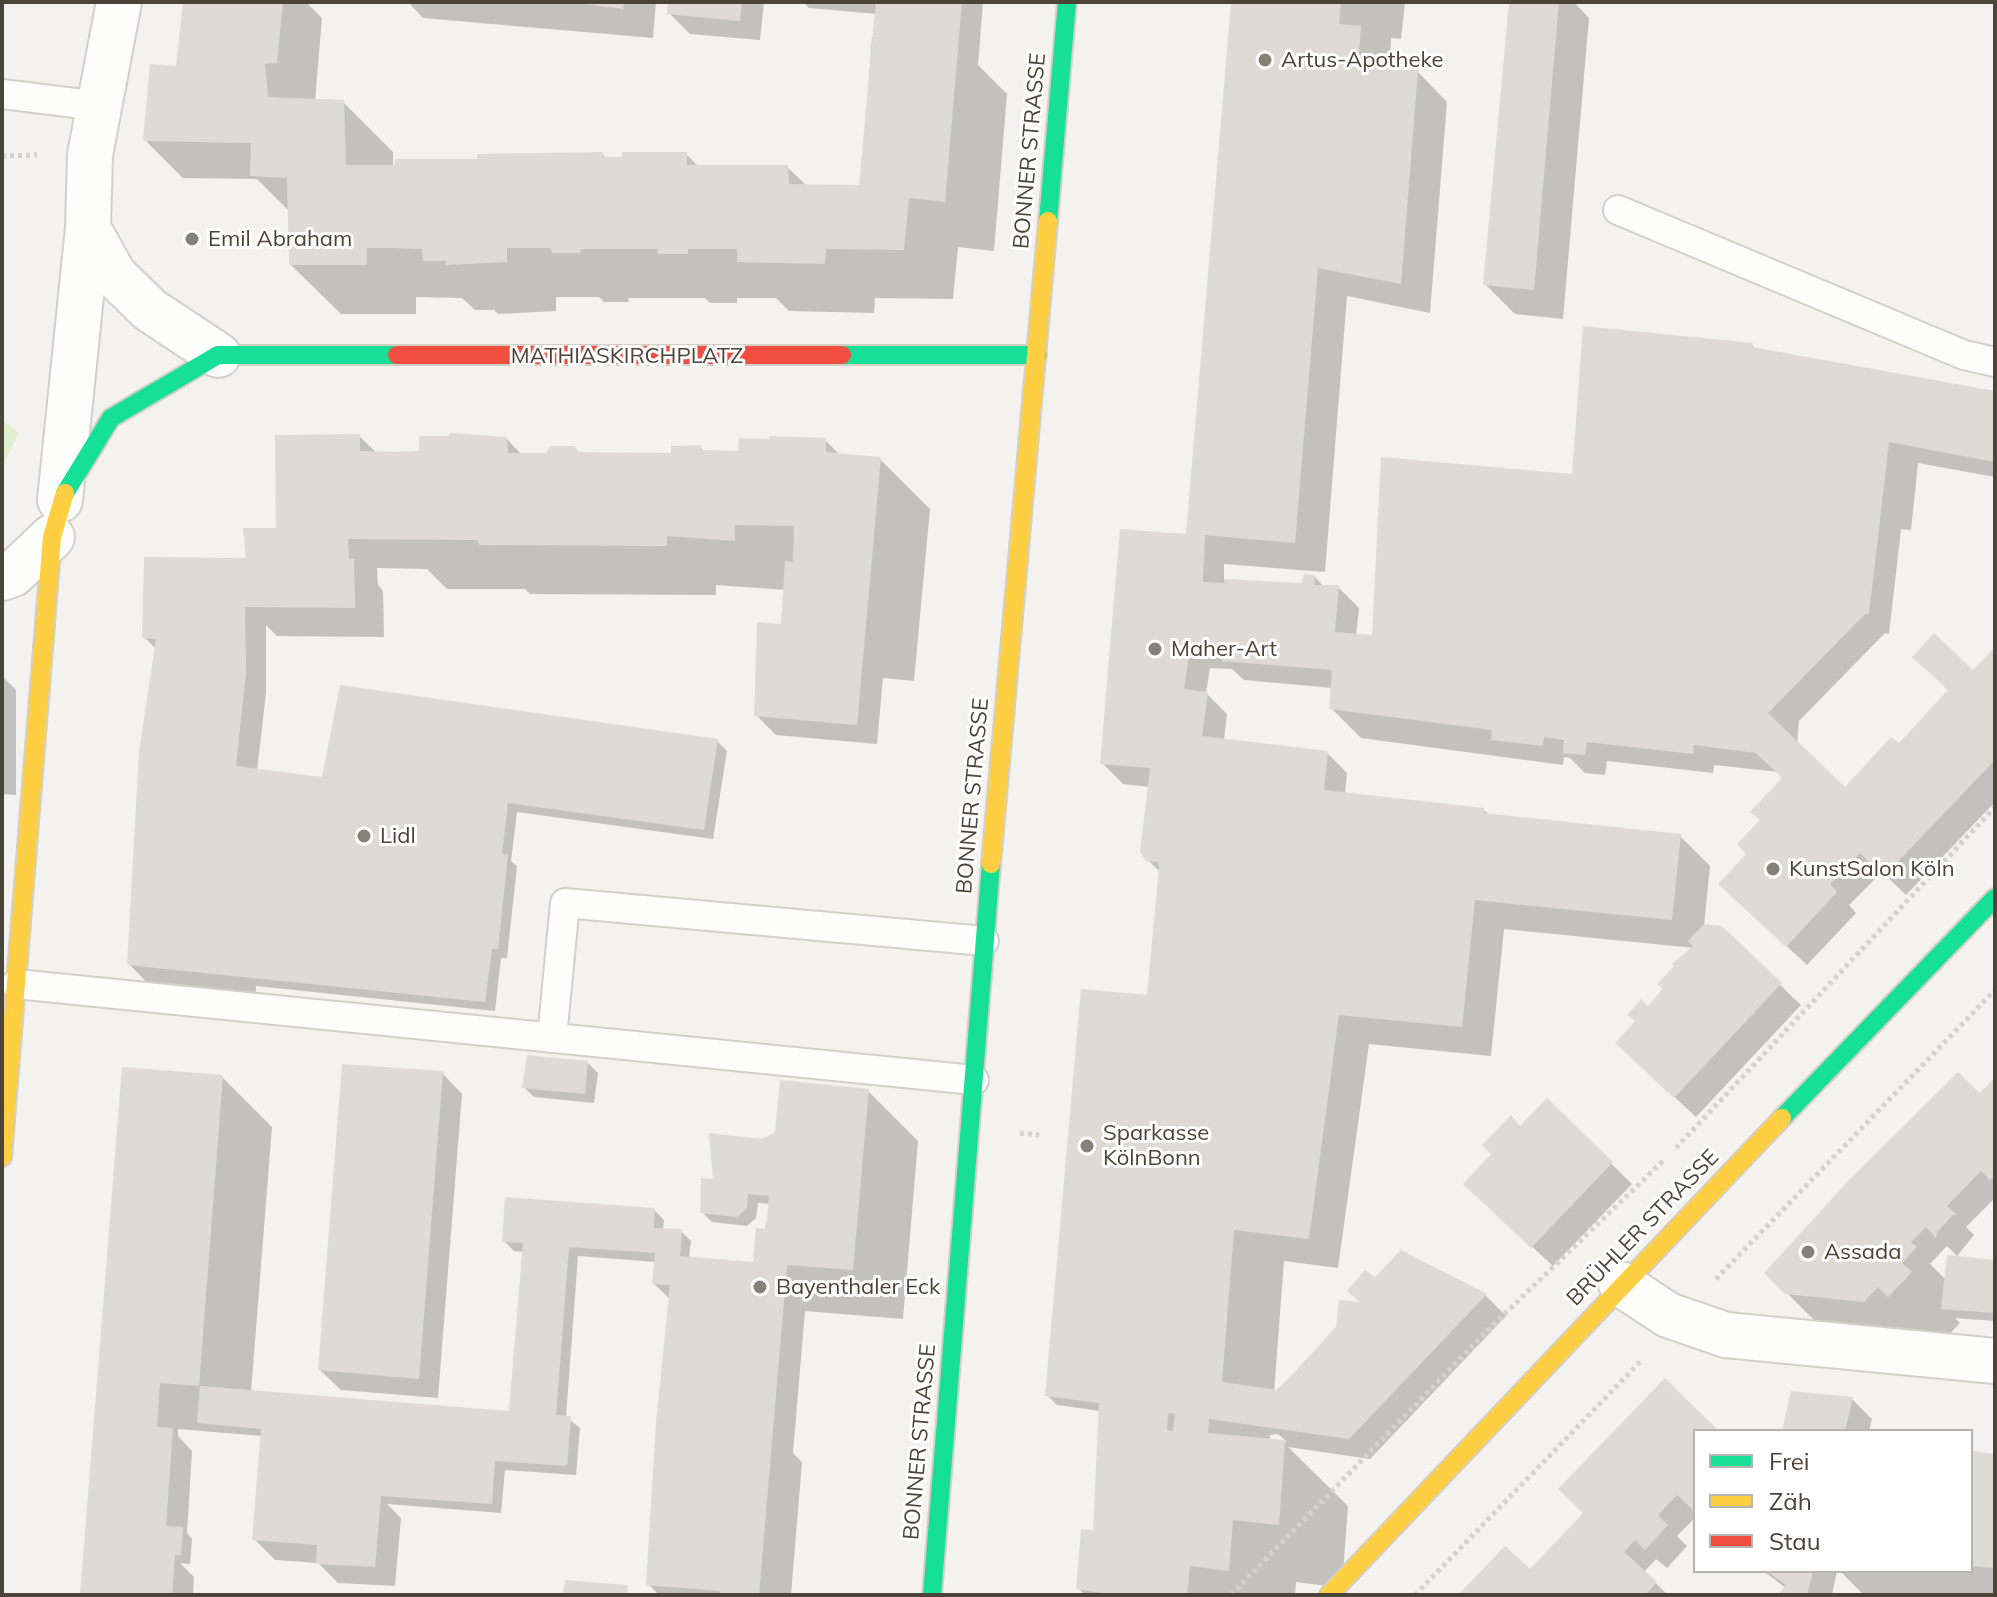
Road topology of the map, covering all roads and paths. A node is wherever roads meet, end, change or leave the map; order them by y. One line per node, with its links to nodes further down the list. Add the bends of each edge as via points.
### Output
1 (119, 2): 4 (street)
2 (1067, 2): 8 (street, BONNER STRASSE)
3 (2, 94): 4 (lane)
4 (99, 106): 6 (street, via 90,155)
5 (1618, 210): 9 (lane, via 1964,355)
6 (88, 228): 7 (street, via 114,275 141,302); 10 (street)
7 (218, 355): 8 (street, MATHIASKIRCHPLATZ); 10 (street, via 111,418)
8 (1037, 355): 14 (street, BONNER STRASSE)
9 (1995, 362)
10 (56, 519): 11 (street, via 13,574); 15 (street)
11 (2, 578)
12 (1995, 807): 22 (path, via 1668,1156 1490,1328)
13 (1995, 898): 19 (street, BRÜHLER STRASSE)
14 (984, 941): 16 (lane, via 565,903); 17 (street, BONNER STRASSE)
15 (16, 984): 16 (lane); 18 (street)
16 (552, 1038): 17 (lane)
17 (974, 1080): 21 (street, BONNER STRASSE)
18 (2, 1157)
19 (1621, 1284): 20 (street, via 1668,1315 1726,1335); 23 (street, BRÜHLER STRASSE)
20 (1995, 1361)
21 (932, 1595)
22 (1231, 1595)
23 (1329, 1595)

